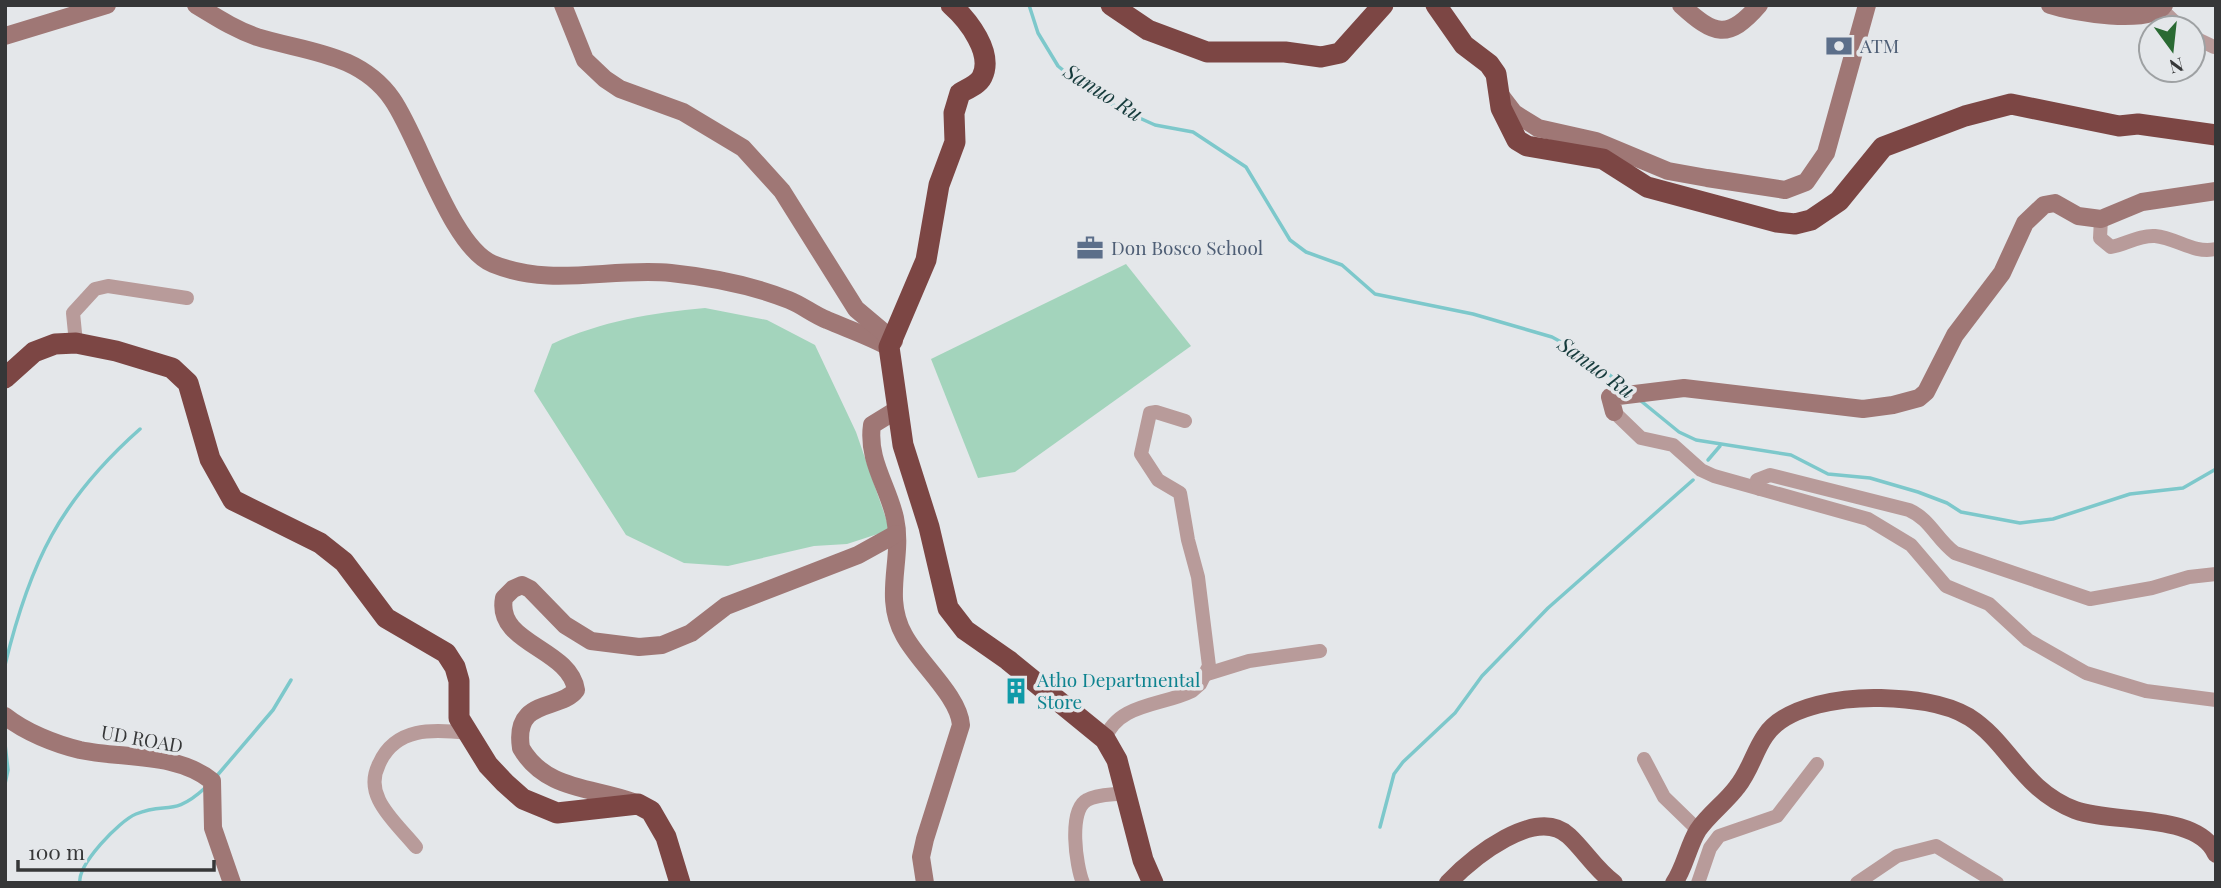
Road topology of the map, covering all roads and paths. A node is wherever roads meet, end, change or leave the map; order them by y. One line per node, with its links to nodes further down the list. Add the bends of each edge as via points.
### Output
1 (107, 5): 14 (street)
2 (196, 5): 22 (street, via 224,24 325,52 365,71 392,99 454,220 491,263 558,279 625,272 718,281 790,300)
3 (563, 5): 22 (street, via 585,60 605,79 683,112 743,148 782,191 856,309)
4 (951, 5): 22 (highway, via 966,19 979,43 983,75 960,93 954,113 955,142 939,185 926,260)
5 (1111, 5): 6 (highway, via 1148,30 1207,52 1321,57 1340,53)
6 (1383, 5)
7 (1436, 5): 15 (highway, via 1464,45 1489,64 1496,74)
8 (1681, 5): 9 (street, via 1707,27 1731,31)
9 (1759, 5)
10 (1867, 5): 15 (street, via 1826,153 1815,174 1797,187 1773,190 1755,183 1668,171 1596,141 1538,128 1514,113)
11 (2050, 5): 13 (street)
12 (2160, 7): 13 (street, via 2146,16)
13 (2070, 8)
14 (5, 36)
15 (1498, 93): 16 (highway, via 1517,140 1527,146 1603,159 1647,187 1795,224 1811,220 1839,201 1883,148 2011,103 2119,126 2138,124)
16 (2216, 135)
17 (2216, 191): 18 (street, via 2142,202)
18 (2101, 219): 19 (street, via 2100,238 2111,247 2157,236 2196,249); 25 (street, via 2078,216 2055,203 2034,212 2002,273 1955,335 1919,398 1863,408 1684,388 1610,397)
19 (2216, 249)
20 (187, 298): 21 (street, via 108,286 95,289 72,313)
21 (76, 344): 23 (highway, via 55,344 34,352); 34 (highway, via 172,368 188,383 211,459 233,500 320,543 344,562 386,618 446,653 455,667 459,718)
22 (892, 344): 24 (highway)
23 (5, 378)
24 (898, 409): 28 (street, via 872,425 870,437); 35 (highway, via 903,445 948,608 965,630)
25 (1614, 412): 27 (street, via 1641,438 1673,445 1701,470)
26 (1185, 421): 31 (street, via 1150,413 1141,454 1158,480 1180,493 1183,500 1198,577)
27 (1760, 489): 29 (street, via 1757,480 1770,475 1909,510 1928,522 1955,553 2090,599); 32 (street, via 1868,519 1911,545 1946,586 1989,604 2028,640 2085,673 2157,693)
28 (896, 534): 39 (street, via 858,555 726,606 680,640 662,645 591,641 565,625 522,585 504,598 505,619 565,668 576,690 539,706 528,717 521,727 520,748 539,771 553,779); 45 (street, via 894,611 903,634 961,716 921,857)
29 (2216, 575)
30 (1320, 651): 31 (street, via 1249,661)
31 (1207, 674): 35 (street, via 1182,696 1124,715 1109,726)
32 (2216, 700)
33 (5, 716): 43 (street, UD ROAD, via 48,740 80,750 143,758 212,781 213,828)
34 (467, 733): 39 (highway, via 505,783 539,808 557,813); 41 (street, via 415,732 384,753 377,768 373,786 379,802)
35 (1105, 739): 38 (highway, via 1117,761)
36 (1644, 759): 40 (street, via 1664,797)
37 (1817, 764): 51 (street, via 1777,816 1714,841)
38 (1125, 793): 46 (street, via 1089,798 1077,813 1075,850); 47 (highway)
39 (638, 804): 44 (highway, via 659,821)
40 (1698, 830): 42 (main road, via 1736,789 1775,725 1824,702 1902,699 1949,708 1968,717 2057,802 2091,815 2190,831 2206,840); 50 (main road)
41 (416, 847)
42 (2216, 854)
43 (232, 883)
44 (680, 883)
45 (925, 883)
46 (1083, 883)
47 (1153, 883)
48 (1448, 883): 49 (main road, via 1507,837 1536,826 1554,826 1568,835)
49 (1614, 883)
50 (1674, 883)
51 (1698, 883)
52 (1857, 883): 53 (street, via 1897,856 1936,846)
53 (1997, 883)

